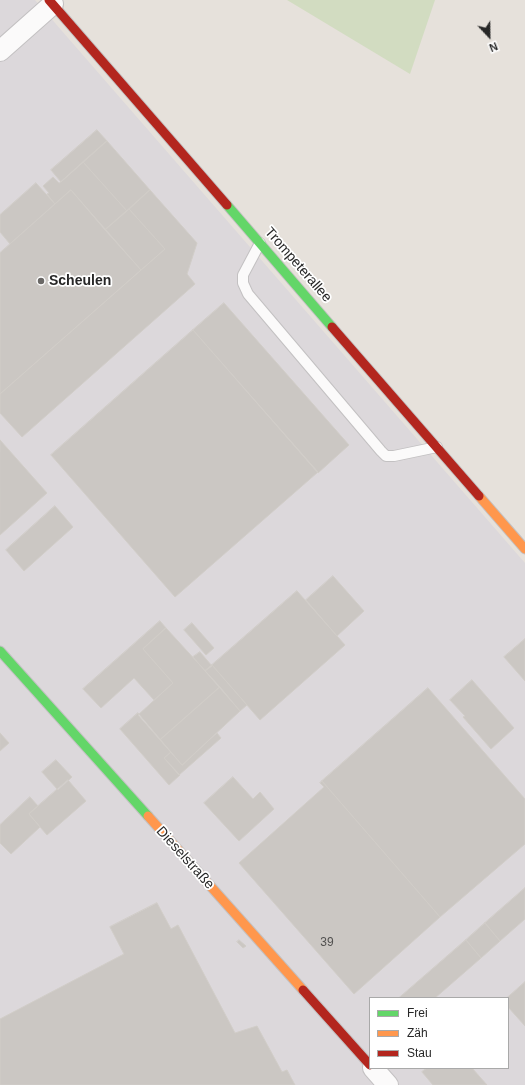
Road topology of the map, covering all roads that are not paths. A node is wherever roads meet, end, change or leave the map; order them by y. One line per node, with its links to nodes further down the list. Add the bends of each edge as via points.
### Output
1 (51, 2): 2 (street); 3 (street, Trompeterallee)
2 (0, 51)
3 (260, 243): 4 (street, Trompeterallee); 4 (lane, via 243,274 248,294 381,451 386,456 394,456)
4 (437, 447): 5 (street, Trompeterallee)
5 (525, 549)
6 (0, 651): 7 (street, Dieselstraße)
7 (369, 1064)
8 (374, 1069): 9 (street)
9 (388, 1085)

